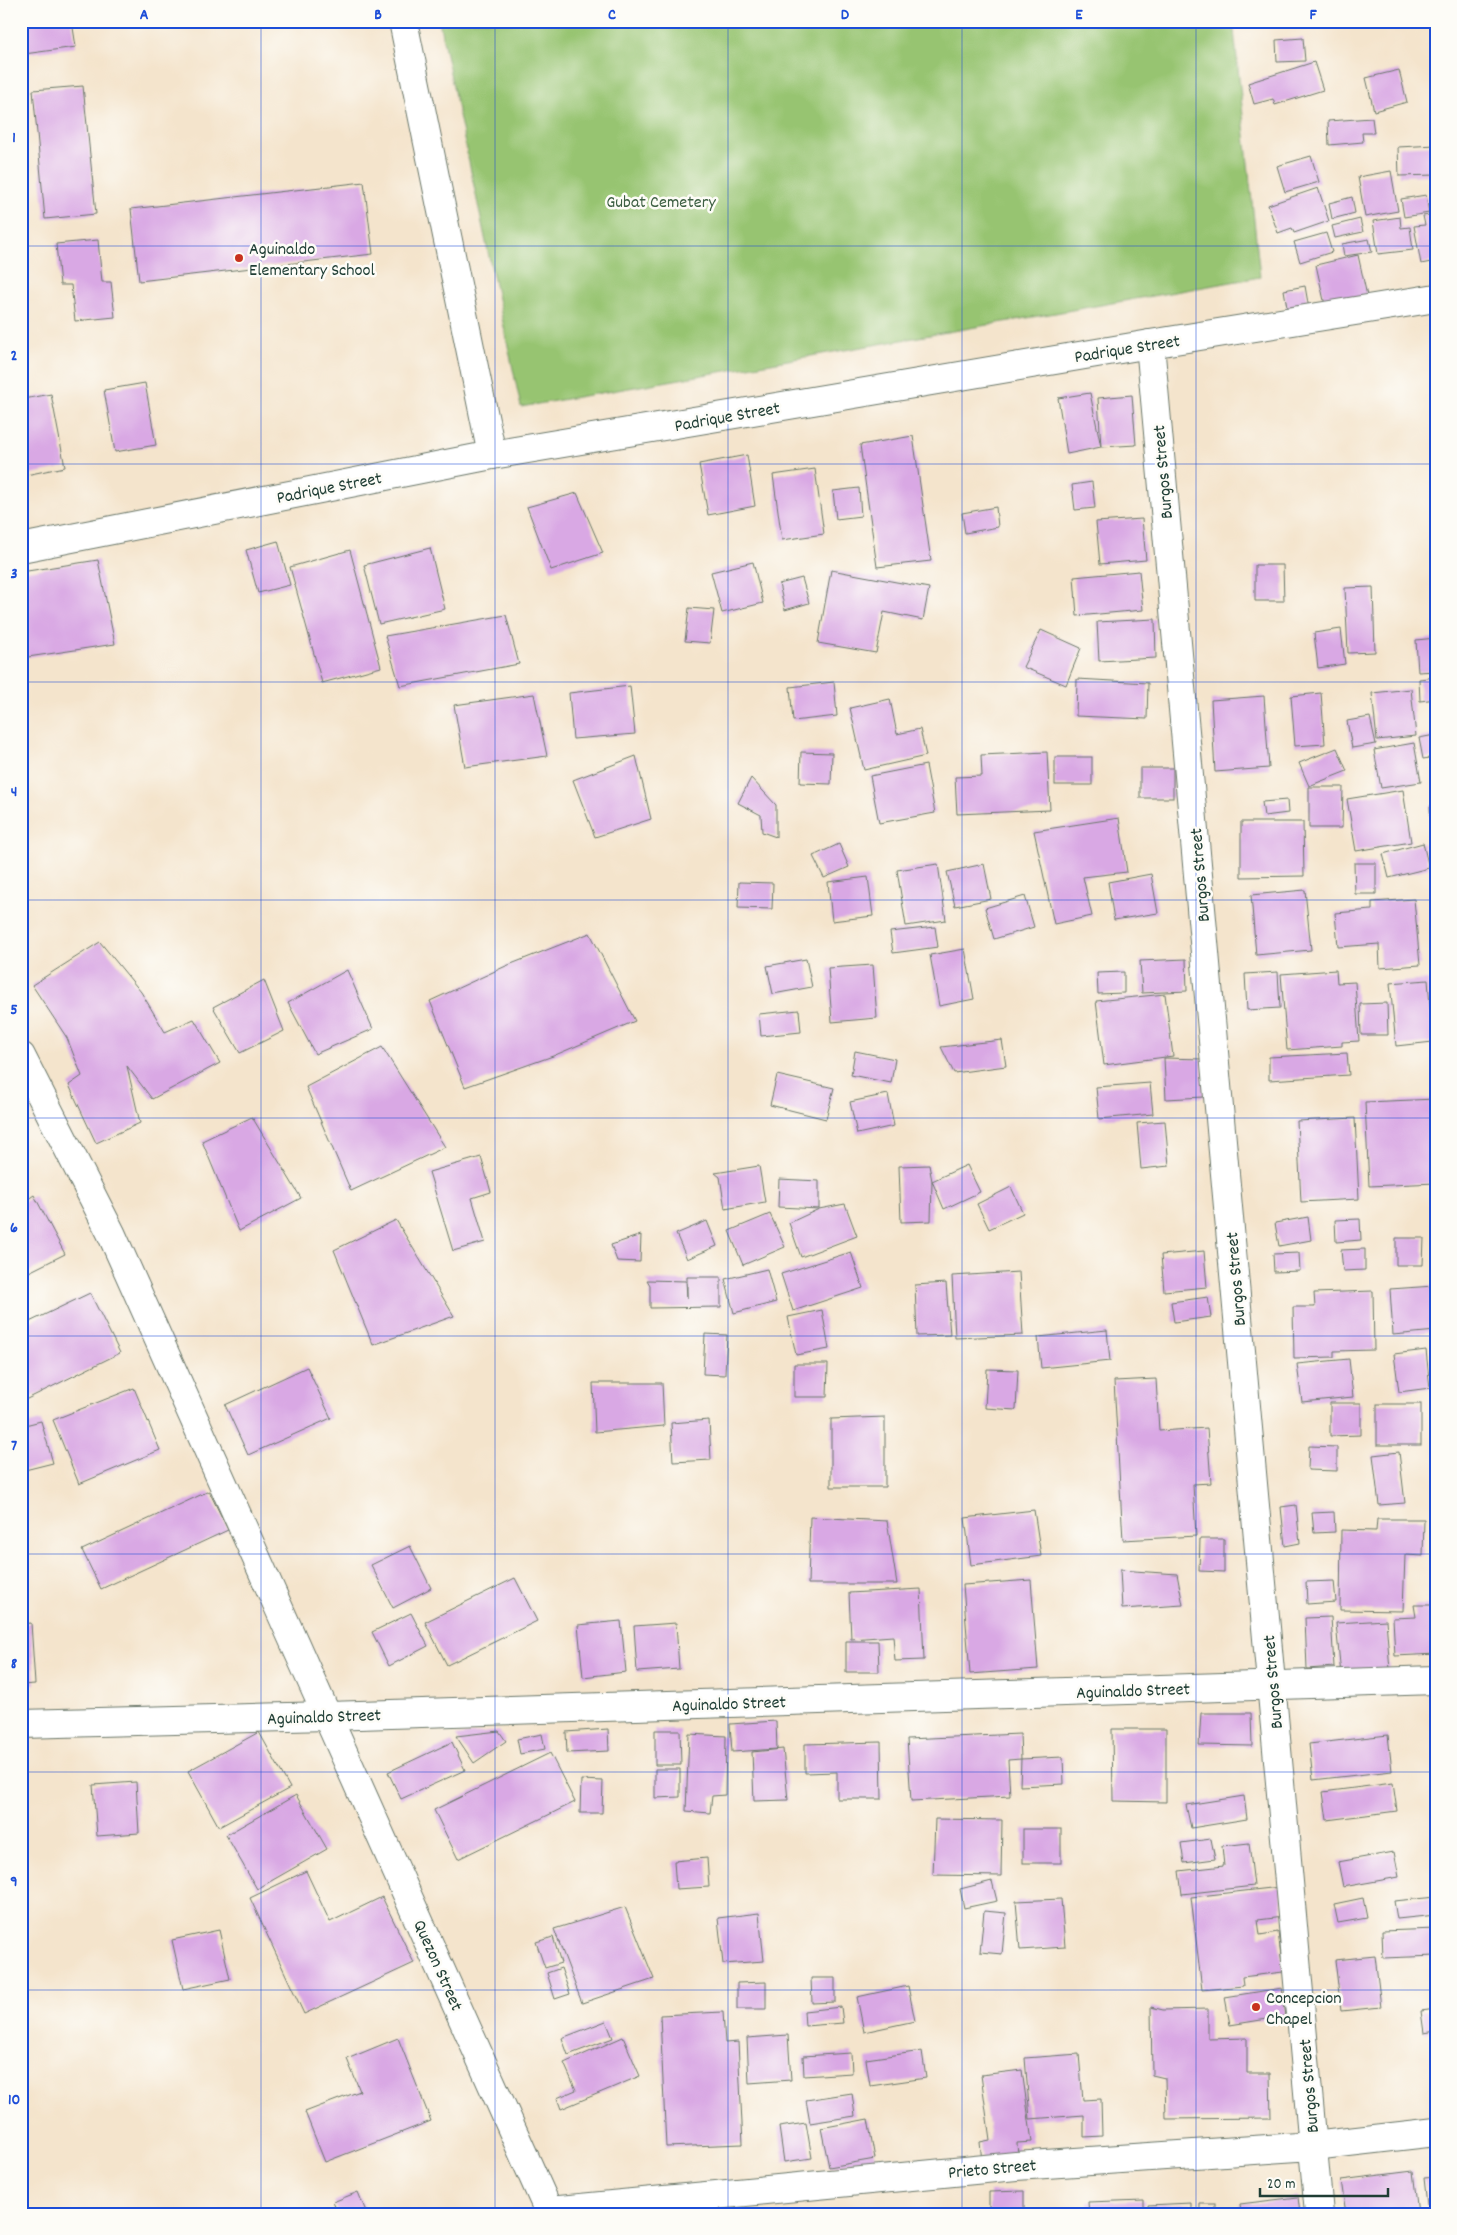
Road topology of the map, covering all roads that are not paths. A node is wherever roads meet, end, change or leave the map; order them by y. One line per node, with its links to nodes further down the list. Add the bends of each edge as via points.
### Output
1 (403, 21): 4 (street)
2 (1436, 298): 3 (street, Padrique Street)
3 (1150, 344): 4 (street, Padrique Street); 8 (street, Burgos Street)
4 (492, 455): 5 (street, Padrique Street)
5 (21, 548)
6 (21, 1056): 9 (street, Quezon Street, via 111,1233)
7 (1436, 1680): 8 (street, Aguinaldo Street)
8 (1272, 1686): 9 (street, Aguinaldo Street); 12 (street, Burgos Street)
9 (328, 1716): 10 (street, Aguinaldo Street); 13 (street, Quezon Street)
10 (21, 1724)
11 (1436, 2132): 12 (street, Prieto Street)
12 (1313, 2146): 13 (street, Prieto Street, via 1016,2166); 14 (street, Burgos Street)
13 (549, 2212)
14 (1319, 2214)

